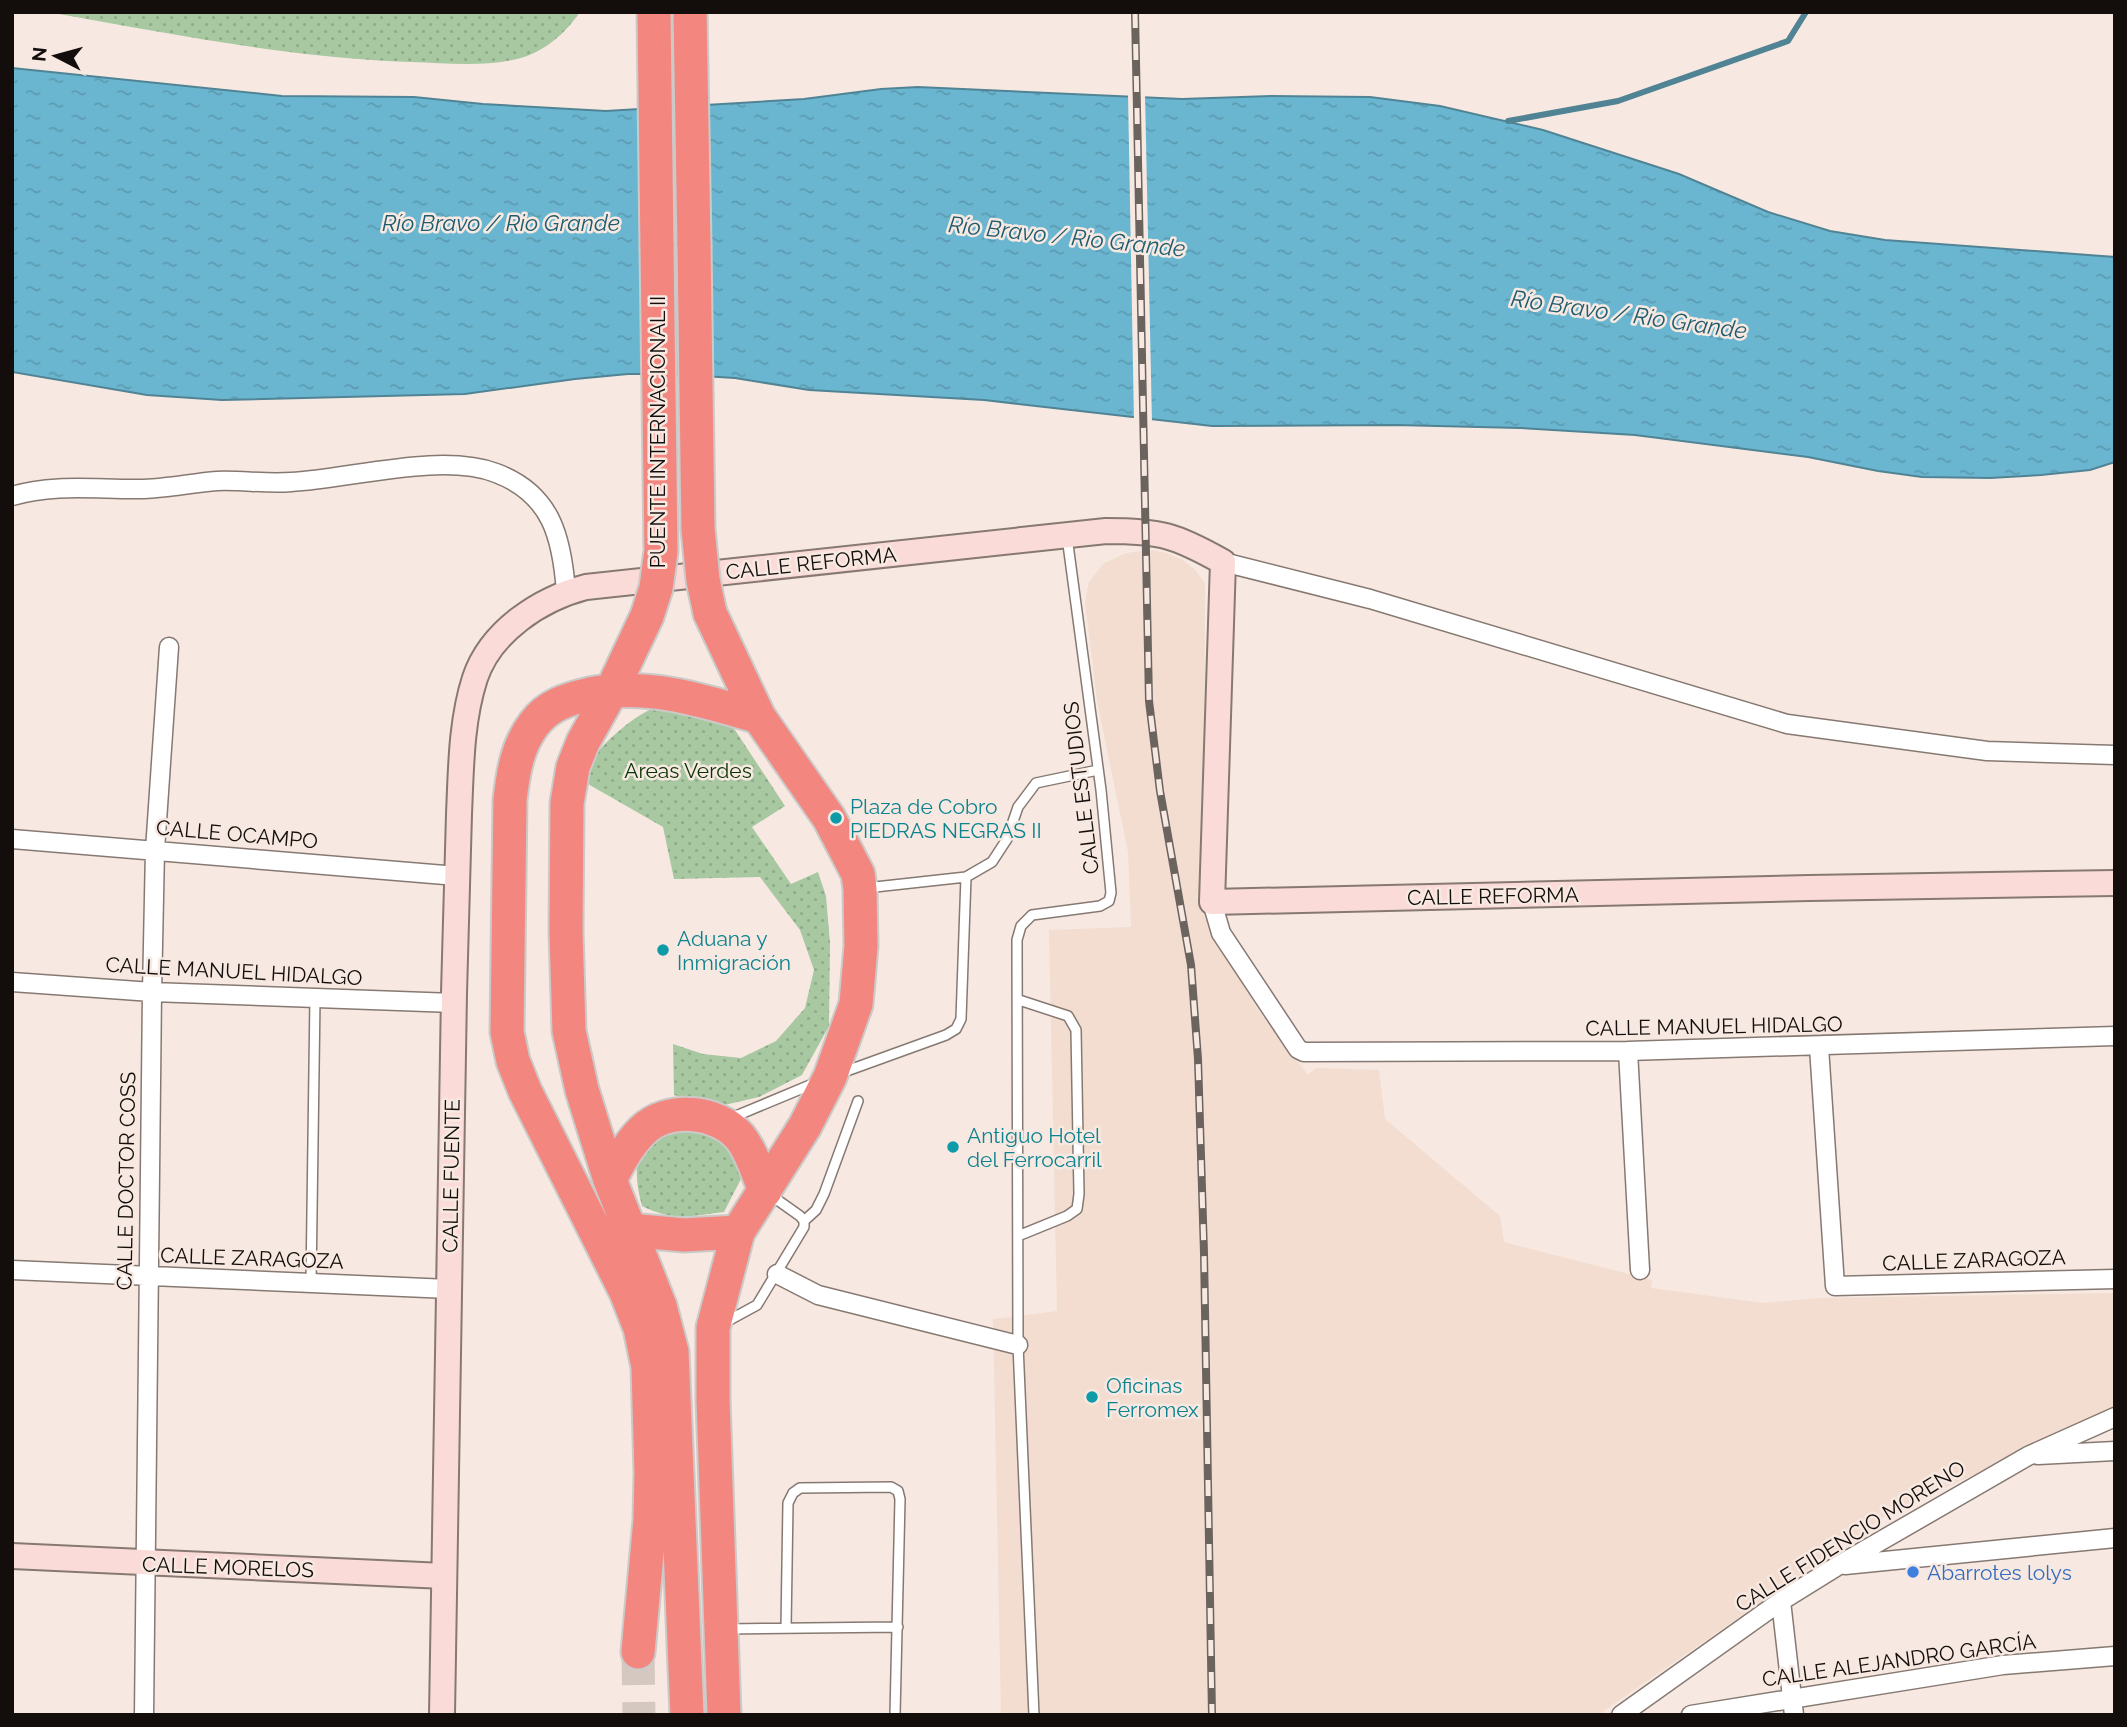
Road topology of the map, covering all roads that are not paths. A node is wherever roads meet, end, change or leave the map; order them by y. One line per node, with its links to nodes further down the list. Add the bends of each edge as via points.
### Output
1 (654, 12): 9 (highway, PUENTE INTERNACIONAL II, bridge, via 661,551 647,616)
2 (690, 12): 10 (highway, PUENTE INTERNACIONAL II, bridge, via 698,529 710,613)
3 (12, 496): 6 (street, via 67,487 145,489 219,481 291,482 453,464 495,473 520,486 547,510 559,542)
4 (1066, 535): 5 (street, CALLE REFORMA, via 1144,531 1172,536); 6 (street, CALLE REFORMA); 12 (lane, CALLE ESTUDIOS)
5 (1223, 562): 11 (street, via 1370,599 1787,724 1987,751); 19 (street)
6 (566, 592): 7 (street, CALLE REFORMA, via 520,617)
7 (495, 643): 15 (street, CALLE FUENTE, via 475,676 465,721)
8 (169, 648): 14 (street, CALLE DOCTOR COSS)
9 (612, 690): 10 (highway, via 654,690); 31 (highway, PUENTE INTERNACIONAL II, via 573,767 567,803 566,931 569,1031); 58 (highway, via 565,699 549,709 534,723 513,769 508,1032 513,1061 526,1091 640,1328 648,1367 651,1473)
10 (759, 717): 18 (highway, PUENTE INTERNACIONAL II, via 829,818 858,874)
11 (2115, 755)
12 (1098, 770): 16 (lane, via 1036,783 1018,807 1007,839 992,862); 23 (lane, CALLE ESTUDIOS, via 1111,892 1108,901 1032,915 1021,926)
13 (12, 839): 14 (street, CALLE OCAMPO)
14 (155, 850): 15 (street, CALLE OCAMPO); 21 (street, CALLE DOCTOR COSS)
15 (457, 876): 24 (street, CALLE FUENTE)
16 (966, 877): 18 (lane); 28 (lane, via 961,1019 956,1029)
17 (2115, 883): 19 (street, CALLE REFORMA)
18 (860, 889): 28 (highway, PUENTE INTERNACIONAL II, via 856,1004)
19 (1212, 902): 27 (street, CALLE MANUEL HIDALGO, via 1221,933 1298,1049 1314,1054)
20 (12, 982): 21 (street, CALLE MANUEL HIDALGO)
21 (152, 992): 22 (street, CALLE MANUEL HIDALGO); 40 (street, CALLE DOCTOR COSS)
22 (315, 998): 24 (street, CALLE MANUEL HIDALGO); 42 (lane)
23 (1018, 1000): 36 (lane, CALLE ESTUDIOS); 36 (lane, via 1068,1016 1076,1031 1079,1194 1077,1209 1067,1216)
24 (454, 1003): 43 (street, CALLE FUENTE)
25 (2115, 1036): 26 (street, CALLE MANUEL HIDALGO)
26 (1819, 1047): 27 (street, CALLE MANUEL HIDALGO); 41 (street, CALLE ZARAGOZA, via 1835,1286)
27 (1628, 1051): 38 (street)
28 (830, 1077): 30 (lane); 32 (highway, PUENTE INTERNACIONAL II)
29 (858, 1101): 33 (lane, via 824,1194)
30 (723, 1121): 31 (highway, via 673,1115 645,1128); 32 (highway, via 741,1138)
31 (610, 1180): 34 (highway)
32 (765, 1191): 33 (lane); 35 (highway)
33 (804, 1221): 39 (lane)
34 (629, 1230): 35 (highway); 63 (highway, via 660,1306 672,1352)
35 (738, 1233): 44 (highway)
36 (1018, 1236): 45 (lane, CALLE ESTUDIOS)
37 (12, 1270): 40 (street, CALLE ZARAGOZA)
38 (1640, 1270)
39 (777, 1273): 44 (lane, via 751,1309); 45 (street, via 818,1295)
40 (148, 1277): 42 (street, CALLE ZARAGOZA); 51 (street, CALLE DOCTOR COSS)
41 (2115, 1279)
42 (311, 1283): 43 (street, CALLE ZARAGOZA)
43 (449, 1289): 53 (street, CALLE FUENTE)
44 (713, 1328): 57 (highway)
45 (1018, 1345): 66 (lane, CALLE ESTUDIOS)
46 (2115, 1417): 48 (street, CALLE FIDENCIO MORENO)
47 (2115, 1451): 48 (street)
48 (2028, 1456): 52 (street, CALLE FIDENCIO MORENO)
49 (2115, 1538): 52 (street)
50 (12, 1556): 51 (street, CALLE MORELOS)
51 (146, 1564): 53 (street, CALLE MORELOS); 61 (street, CALLE DOCTOR COSS)
52 (1839, 1565): 54 (street, CALLE FIDENCIO MORENO)
53 (444, 1576): 62 (street, CALLE FUENTE)
54 (1781, 1601): 60 (street); 67 (street, CALLE FIDENCIO MORENO)
55 (898, 1627): 56 (lane); 56 (lane, via 900,1499 891,1487 800,1488 793,1493 788,1503); 65 (lane)
56 (786, 1628): 57 (lane)
57 (720, 1629): 64 (highway)
58 (638, 1652)
59 (2115, 1656): 60 (street, CALLE ALEJANDRO GARCÍA, via 2003,1665)
60 (1793, 1706): 68 (street, CALLE ALEJANDRO GARCÍA)
61 (144, 1715)
62 (442, 1715)
63 (687, 1715)
64 (724, 1715)
65 (895, 1715)
66 (1034, 1715)
67 (1622, 1715)
68 (1691, 1715)

